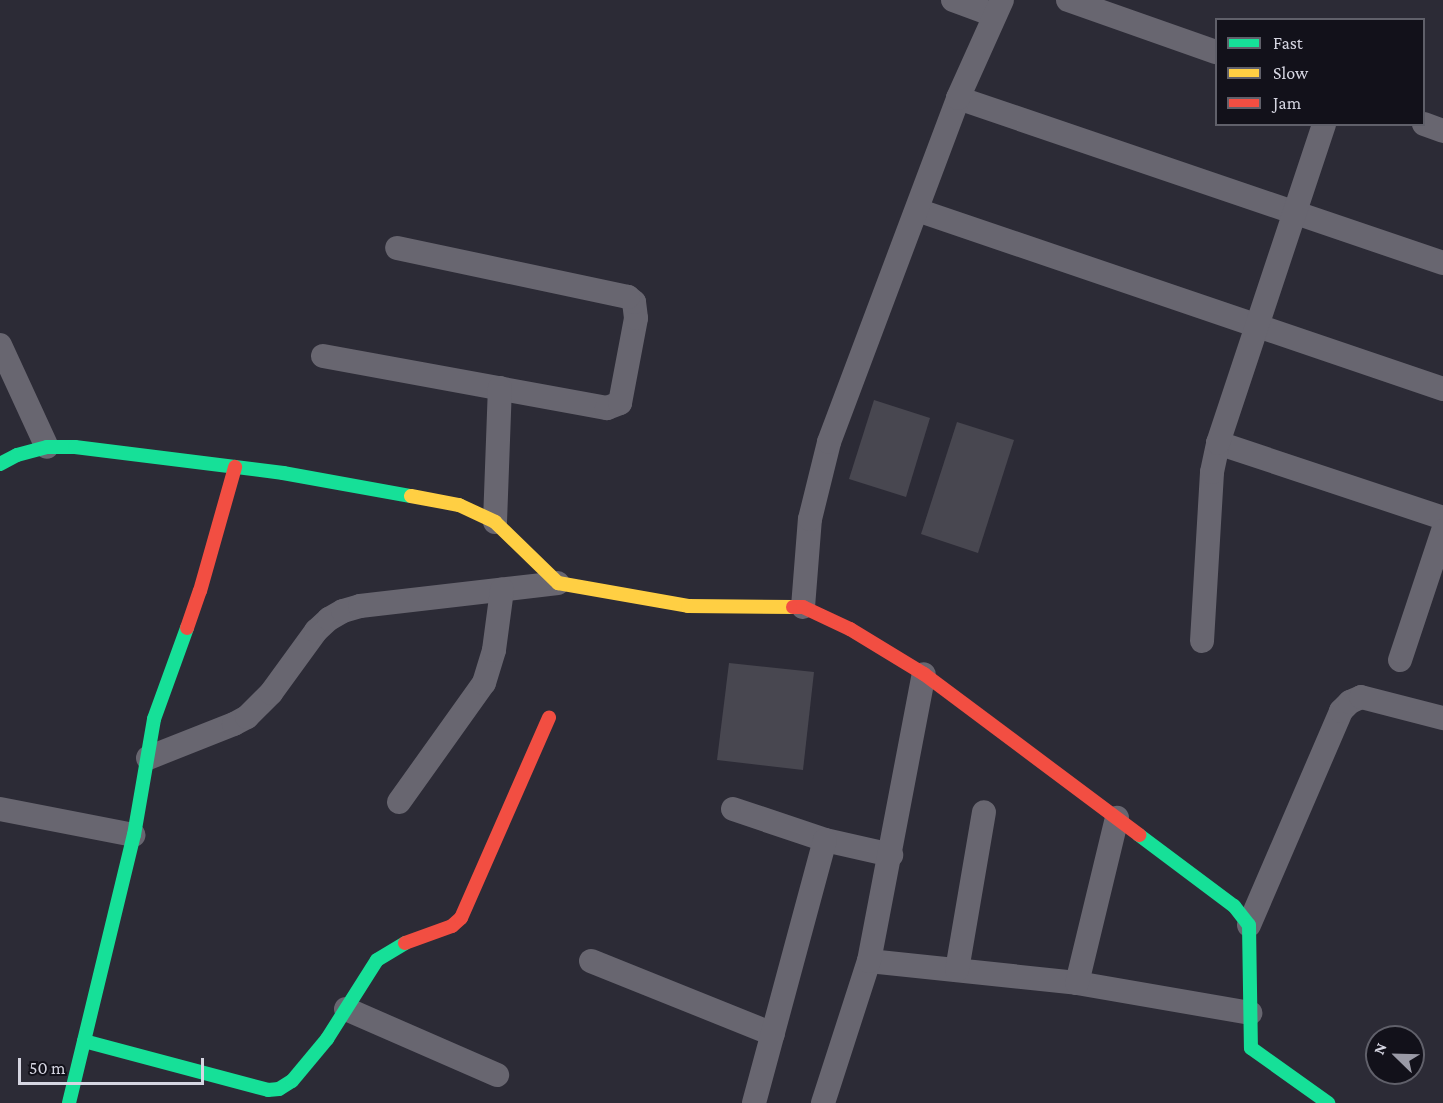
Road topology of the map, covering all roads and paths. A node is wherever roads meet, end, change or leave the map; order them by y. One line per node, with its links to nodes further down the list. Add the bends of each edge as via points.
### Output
1 (953, 0): 3 (street)
2 (1068, 0): 4 (street)
3 (998, 8): 5 (street)
4 (1215, 52)
5 (958, 98): 9 (street); 10 (street)
6 (1425, 124): 8 (street)
7 (1323, 126): 10 (street)
8 (1443, 131)
9 (917, 210): 13 (street); 27 (street, via 820,469)
10 (1294, 212): 12 (street); 13 (street)
11 (397, 248): 16 (street, via 616,293 634,302 636,318 623,396 614,407)
12 (1443, 262)
13 (1256, 324): 17 (street); 18 (street)
14 (0, 345): 19 (street)
15 (323, 356): 16 (street)
16 (500, 388): 23 (street)
17 (1443, 389)
18 (1218, 443): 22 (street); 28 (street, via 1212,472)
19 (47, 447): 20 (street, via 18,454); 21 (street)
20 (0, 464)
21 (235, 467): 23 (street, via 459,506); 33 (street, via 200,591 154,719)
22 (1443, 518)
23 (495, 522): 25 (street)
24 (1443, 531): 29 (street)
25 (558, 583): 26 (street); 27 (street, via 688,606)
26 (502, 590): 33 (street, via 343,611 316,631 271,693 247,717); 34 (street, via 494,650 484,683)
27 (792, 607): 30 (street, via 850,629)
28 (1202, 641)
29 (1400, 660)
30 (924, 674): 38 (street); 41 (street)
31 (549, 718): 47 (street, via 461,918 452,926 385,952)
32 (1443, 718): 42 (street, via 1361,697 1341,711)
33 (148, 758): 39 (street)
34 (399, 802)
35 (0, 809): 39 (street)
36 (733, 809): 40 (street)
37 (984, 812): 45 (street)
38 (1118, 818): 42 (street, via 1224,897); 46 (street)
39 (134, 835): 50 (street)
40 (832, 841): 41 (street); 49 (street)
41 (881, 853): 44 (street)
42 (1249, 926): 48 (street)
43 (591, 961): 49 (street)
44 (869, 961): 45 (street); 55 (street)
45 (957, 970): 46 (street)
46 (1077, 983): 48 (street)
47 (346, 1009): 50 (street, via 302,1072 279,1089 268,1090); 51 (street)
48 (1250, 1013): 52 (street, via 1251,1048)
49 (773, 1034): 54 (street)
50 (84, 1041): 53 (street)
51 (497, 1075)
52 (1330, 1102)
53 (69, 1103)
54 (754, 1103)
55 (823, 1103)

